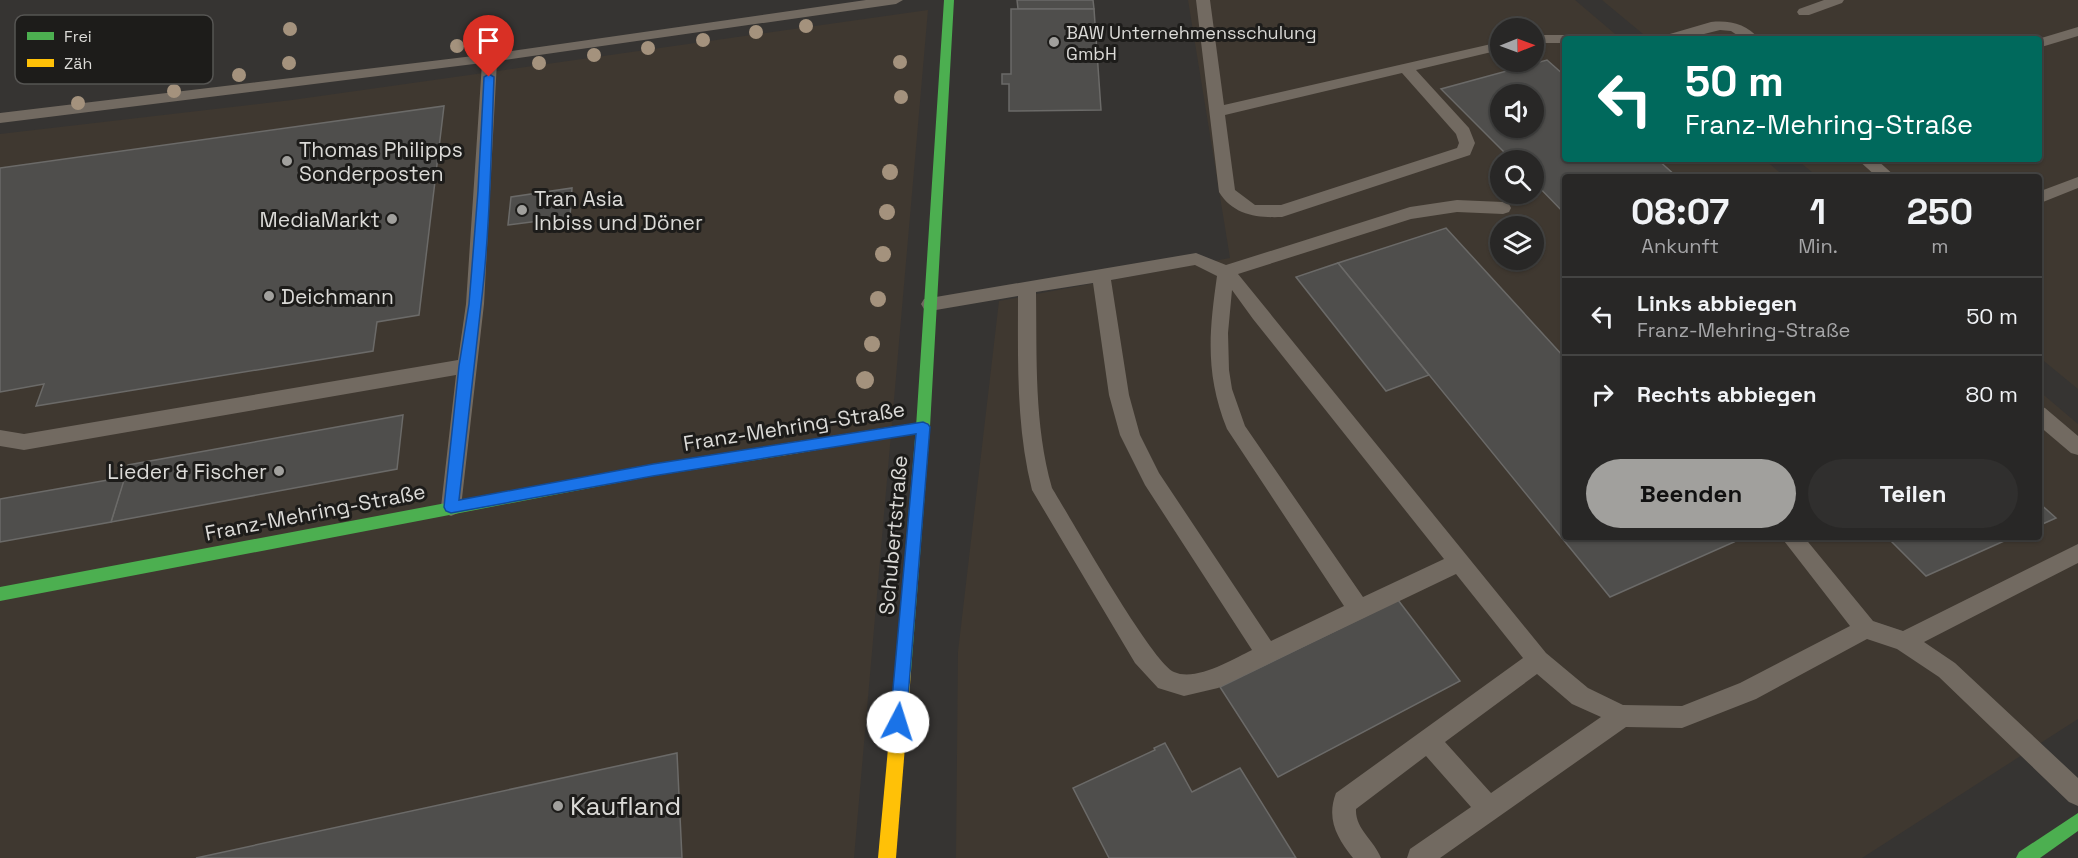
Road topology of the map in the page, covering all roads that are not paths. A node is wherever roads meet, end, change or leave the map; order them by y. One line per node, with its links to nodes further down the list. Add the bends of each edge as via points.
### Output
1 (896, 0): 13 (lane)
2 (949, 0): 25 (street, Schubertstraße)
3 (1203, 0): 15 (lane)
4 (1837, 0): 5 (lane)
5 (1804, 12)
6 (2078, 32): 11 (lane)
7 (1680, 36): 8 (lane, via 1726,26)
8 (1748, 36)
9 (1544, 39): 10 (lane)
10 (1562, 39)
11 (2042, 43)
12 (1490, 48): 14 (lane)
13 (490, 58): 16 (lane); 26 (lane, via 475,304)
14 (1406, 68): 15 (lane); 15 (lane, via 1463,132 1467,143 1464,151 1282,211 1243,208 1227,192)
15 (1216, 112)
16 (0, 118)
17 (1869, 162): 18 (lane)
18 (1884, 174)
19 (2078, 182): 20 (lane)
20 (2042, 197)
21 (1503, 208): 22 (lane, via 1457,206 1410,213)
22 (1226, 272): 23 (lane, via 1196,259); 34 (lane); 36 (lane, via 1217,360 1226,405 1237,429)
23 (1101, 274): 24 (lane); 39 (lane, via 1119,395 1130,435 1152,479)
24 (1027, 287): 25 (lane); 39 (lane, via 1030,425 1036,471 1042,490 1143,656 1166,681 1184,685 1210,681)
25 (930, 304): 28 (street, Schubertstraße)
26 (466, 366): 29 (lane, via 24,442); 31 (lane)
27 (2042, 416): 30 (lane)
28 (923, 427): 31 (street, Franz-Mehring-Straße); 46 (street, Schubertstraße)
29 (0, 438)
30 (2078, 447)
31 (451, 507): 35 (street, Franz-Mehring-Straße)
32 (1793, 540): 37 (lane)
33 (2078, 553): 38 (lane)
34 (1457, 563): 36 (lane); 40 (lane)
35 (0, 594)
36 (1359, 610): 39 (lane)
37 (1866, 629): 38 (lane); 41 (lane, via 1748,691 1683,717)
38 (1904, 641): 43 (lane, via 1947,670)
39 (1267, 653)
40 (1538, 660): 41 (lane, via 1580,696); 42 (lane)
41 (1622, 716): 44 (lane)
42 (1428, 741): 44 (lane); 47 (lane, via 1345,802 1344,824)
43 (2078, 794)
44 (1490, 809): 48 (lane)
45 (2078, 821): 49 (street)
46 (887, 858)
47 (1369, 858)
48 (1419, 858)
49 (2025, 858)

